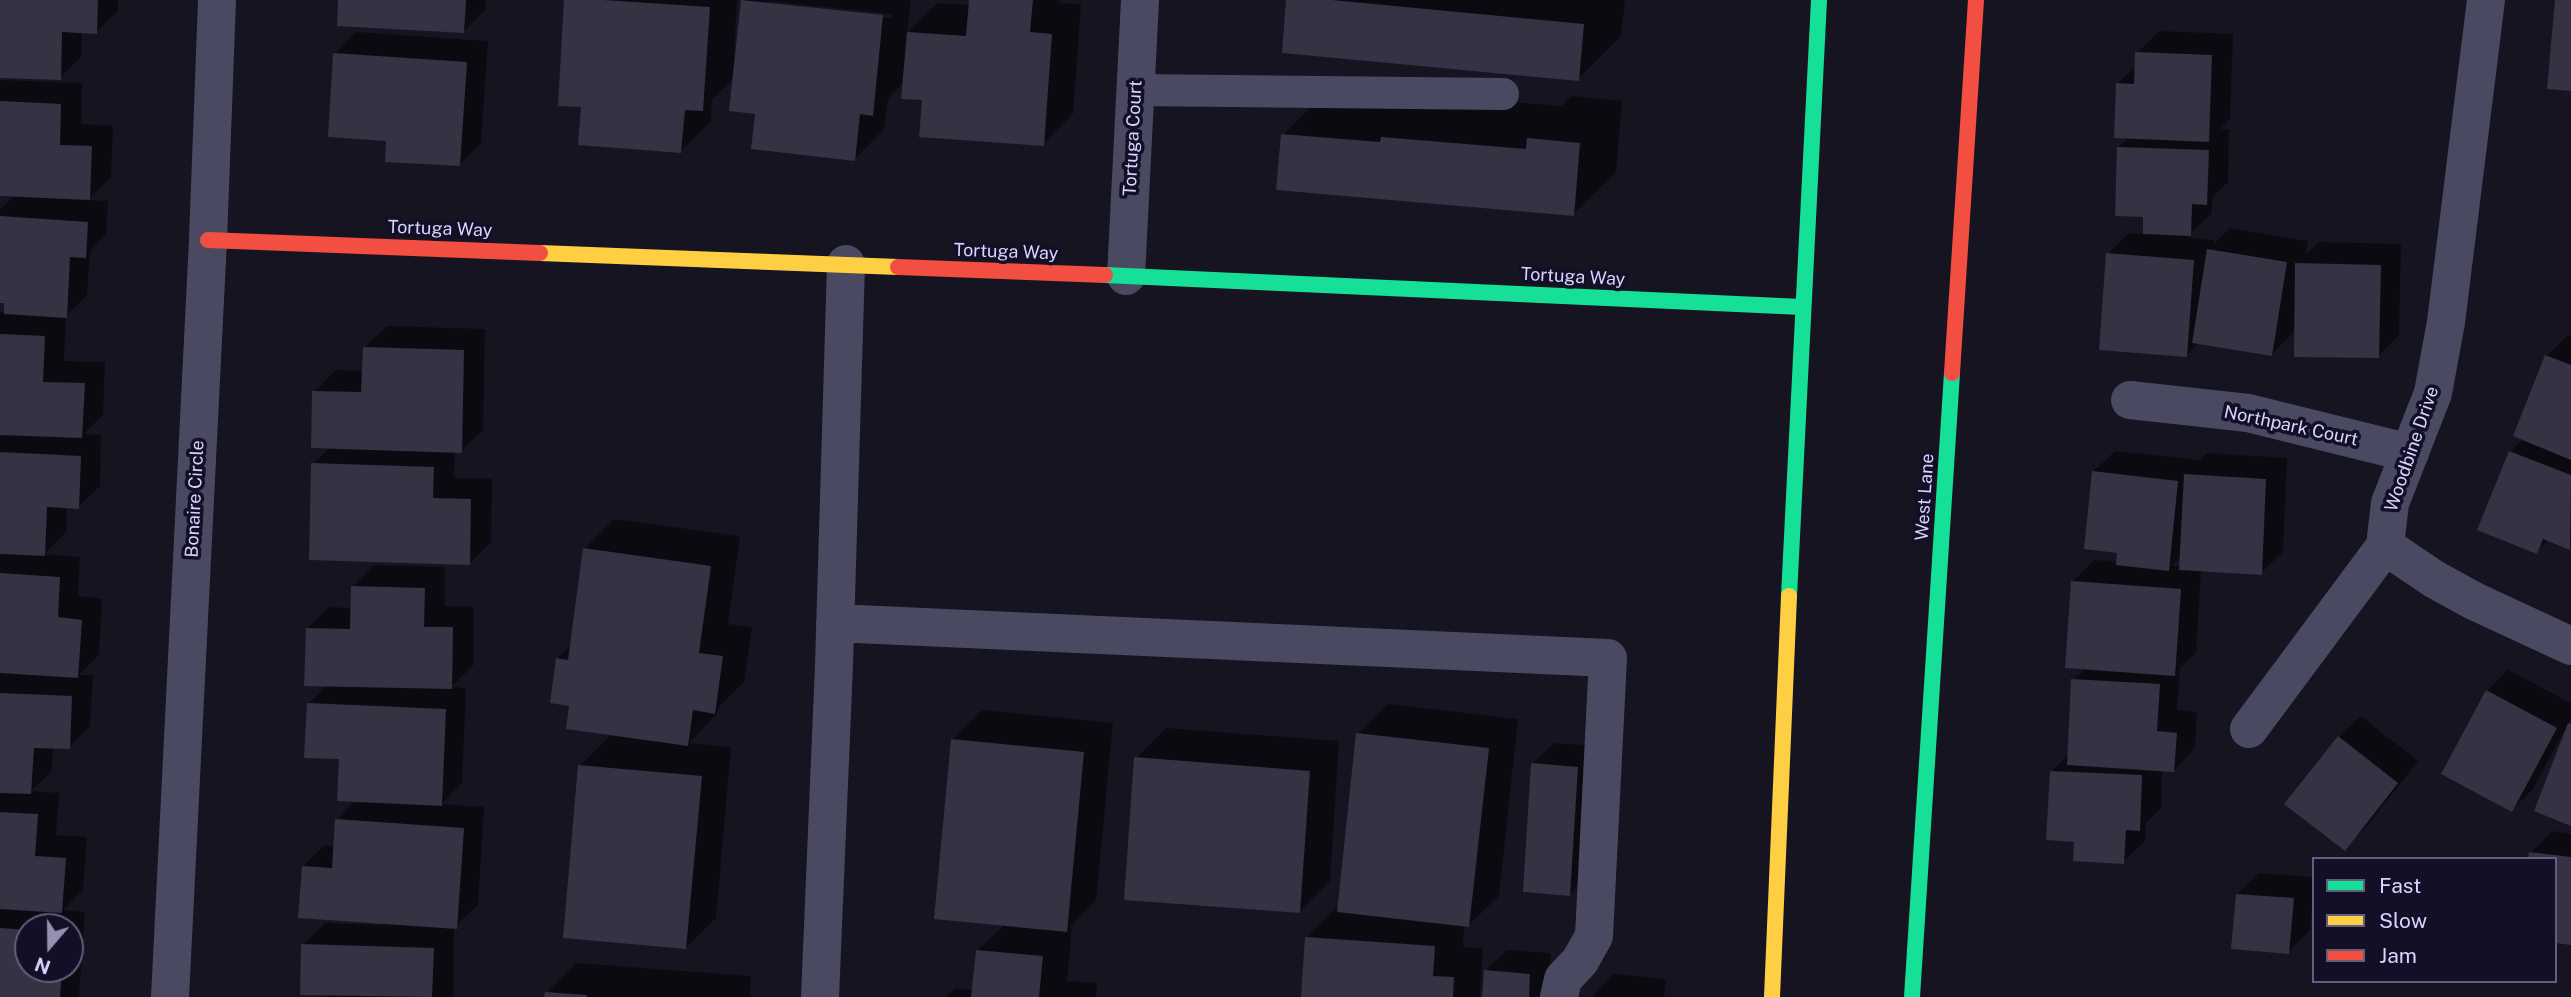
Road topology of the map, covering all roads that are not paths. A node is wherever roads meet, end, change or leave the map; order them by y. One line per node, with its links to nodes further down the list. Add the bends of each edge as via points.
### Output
1 (217, 0): 8 (street, Bonaire Circle)
2 (1140, 0): 6 (street, Tortuga Court)
3 (1819, 0): 11 (main road)
4 (1976, 0): 22 (main road, West Lane)
5 (2486, 0): 13 (street, Woodbine Drive, via 2446,322 2433,393)
6 (1136, 90): 7 (lane); 10 (street, Tortuga Court)
7 (1503, 94)
8 (208, 240): 9 (main road, Tortuga Way); 18 (street, Bonaire Circle)
9 (846, 264): 10 (main road, Tortuga Way); 15 (street)
10 (1126, 276): 11 (main road, Tortuga Way)
11 (1802, 307): 21 (main road)
12 (2130, 400): 13 (street, Northpark Court, via 2248,413)
13 (2410, 453): 14 (street, Woodbine Drive, via 2390,503)
14 (2385, 546): 16 (street, via 2474,601); 17 (street, Woodbine Drive)
15 (835, 624): 19 (street); 20 (street, via 1608,658 1594,936 1563,979)
16 (2571, 646)
17 (2249, 729)
18 (170, 997)
19 (820, 997)
20 (1559, 997)
21 (1772, 997)
22 (1912, 997)

